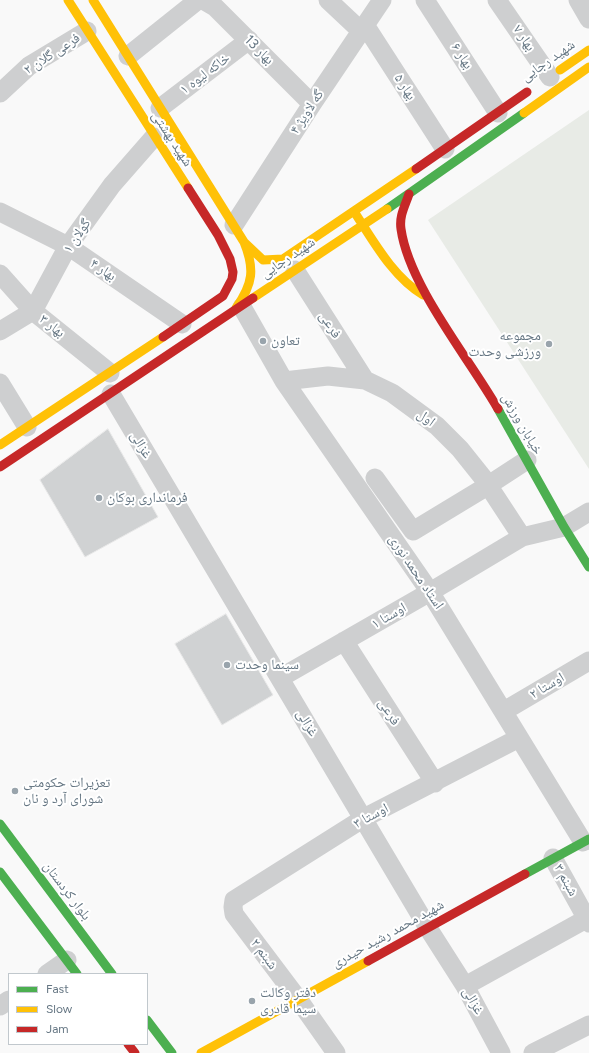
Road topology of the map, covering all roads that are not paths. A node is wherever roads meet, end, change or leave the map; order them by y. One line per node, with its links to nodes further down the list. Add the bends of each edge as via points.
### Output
1 (68, 0): 11 (main road, شهید بهشتی)
2 (93, 0): 14 (main road, شهید بهشتی)
3 (328, 0): 10 (street, بهار ۵)
4 (382, 0): 10 (street, گه لاویژ ۴)
5 (426, 0): 20 (street, بهار ۶)
6 (497, 0): 16 (street, بهار ۷)
7 (578, 0): 9 (street)
8 (210, 2): 12 (street, بهار 13); 14 (street)
9 (589, 19)
10 (363, 28): 18 (street, گه لاویژ ۴); 22 (street, بهار ۵)
11 (87, 32): 17 (street, فرعی گلان ۲, via 29,66); 21 (main road, شهید بهشتی)
12 (249, 40): 18 (street, بهار 13); 19 (street, خاکه لیوه ۱)
13 (589, 50): 16 (main road, شهید رجایی)
14 (128, 56): 19 (main road, شهید بهشتی)
15 (589, 67): 23 (main road, شهید رجایی)
16 (543, 81): 20 (main road, شهید رجایی)
17 (0, 93)
18 (312, 104): 26 (street, گه لاویژ ۴)
19 (160, 108): 26 (main road, شهید بهشتی)
20 (498, 112): 22 (main road, شهید رجایی)
21 (154, 137): 29 (street, گولان ۱, via 112,185); 35 (main road, شهید بهشتی, via 218,235 234,267 231,284 223,296)
22 (445, 149): 25 (main road, شهید رجایی)
23 (409, 194): 27 (main road, شهید رجایی); 32 (main road, خیابان ورزش, via 401,215 401,229 407,254)
24 (0, 212): 29 (street, بهار ۴)
25 (355, 212): 27 (main road, خیابان ورزش); 28 (main road, شهید رجایی, via 283,259 263,260)
26 (234, 225): 28 (main road, شهید بهشتی)
27 (362, 225): 30 (main road, شهید رجایی); 32 (main road, خیابان ورزش, via 408,286)
28 (244, 242): 33 (main road, via 250,257 252,273 247,294)
29 (68, 246): 34 (street, گولان ۱); 35 (street, بهار ۴)
30 (295, 270): 33 (main road, شهید رجایی); 39 (street, فرعی)
31 (0, 274): 34 (street, بهار ۳)
32 (427, 297): 44 (main road, خیابان ورزش, via 486,389)
33 (237, 309): 38 (street, استاد محمد نوری); 41 (main road, شهید رجایی)
34 (33, 311): 36 (street); 37 (street, بهار ۳)
35 (182, 324): 37 (main road)
36 (0, 331)
37 (110, 373): 42 (main road)
38 (284, 380): 39 (street, اول, via 328,376); 52 (street, استاد محمد نوری)
39 (365, 380): 47 (street, اول, via 392,393 437,426 460,449)
40 (0, 384): 42 (street)
41 (111, 394): 45 (main road, شهید رجایی); 55 (street, غزالی)
42 (27, 427): 43 (main road)
43 (0, 445)
44 (527, 460): 47 (street); 49 (main road, خیابان ورزش)
45 (0, 468)
46 (375, 478): 47 (street, via 413,531)
47 (489, 485): 50 (street, اول)
48 (589, 512): 49 (street, اوستا ۱)
49 (564, 527): 50 (street, اوستا ۱); 51 (main road, خیابان ورزش)
50 (522, 537): 52 (street, اوستا ۱)
51 (589, 567)
52 (430, 592): 53 (street, اوستا ۱); 56 (street, استاد محمد نوری)
53 (344, 641): 55 (street, اوستا ۱); 58 (street, فرعی)
54 (589, 661): 56 (street, اوستا ۲)
55 (280, 678): 59 (street, غزالی)
56 (504, 711): 57 (street, استاد محمد نوری)
57 (520, 738): 58 (street, اوستا ۳); 61 (street, استاد محمد نوری)
58 (434, 783): 59 (street, اوستا ۳)
59 (364, 818): 64 (street, اوستا ۳, via 234,900); 66 (street, غزالی)
60 (0, 824): 69 (main road, بلوار کردستان)
61 (586, 840): 62 (main road, شهید محمد رشید حیدری)
62 (554, 858): 65 (street, شبنم ۳); 66 (main road, شهید محمد رشید حیدری)
63 (0, 872): 67 (main road)
64 (232, 907): 71 (street, شبنم ۲, via 234,914)
65 (588, 921): 70 (street)
66 (428, 928): 70 (street, غزالی); 71 (main road, شهید محمد رشید حیدری)
67 (72, 967): 68 (street)
68 (51, 973)
69 (111, 973)
70 (465, 986): 79 (street, غزالی)
71 (298, 999): 77 (main road, شهید محمد رشید حیدری); 78 (street, شبنم ۲)
72 (148, 1021): 76 (main road)
73 (589, 1025): 80 (street)
74 (129, 1045): 75 (main road)
75 (135, 1053)
76 (172, 1053)
77 (202, 1053)
78 (336, 1053)
79 (501, 1053)
80 (533, 1053)

